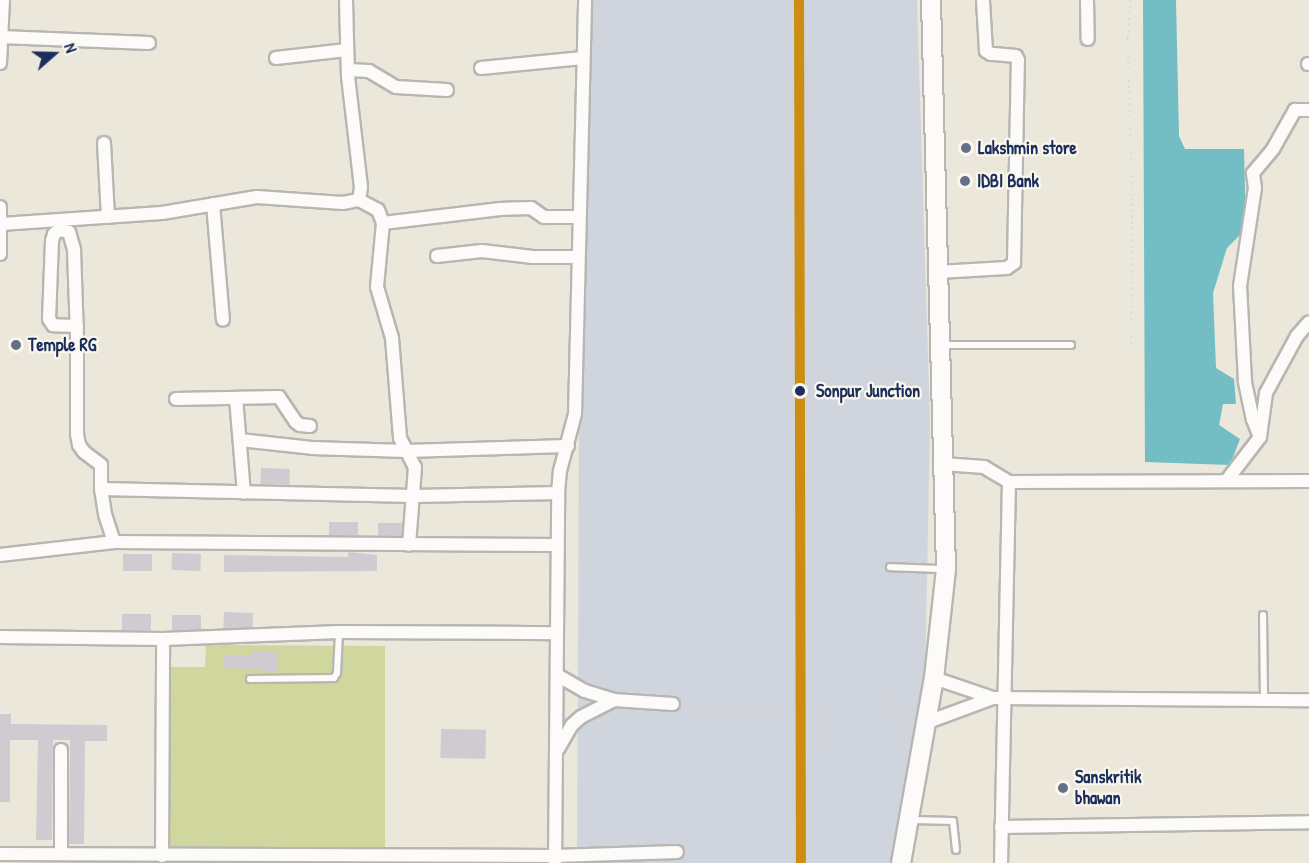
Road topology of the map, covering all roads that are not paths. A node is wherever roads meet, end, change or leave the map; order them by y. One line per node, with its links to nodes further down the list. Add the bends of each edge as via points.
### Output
1 (3, 0): 7 (street)
2 (346, 0): 10 (street)
3 (585, 0): 12 (street)
4 (931, 0): 29 (main road)
5 (984, 0): 29 (street, via 986,51 1016,56 1018,60 1014,263 1007,268)
6 (1087, 0): 8 (street)
7 (1, 37): 9 (street); 13 (street)
8 (1088, 39)
9 (149, 43)
10 (347, 50): 11 (street); 15 (street)
11 (276, 58)
12 (583, 58): 14 (street); 23 (street)
13 (0, 63)
14 (481, 68)
15 (348, 70): 16 (street, via 369,71 396,87); 19 (street, via 361,187)
16 (447, 90)
17 (1309, 110): 38 (street, via 1295,110 1253,172 1255,188 1240,286 1245,381)
18 (104, 143): 22 (street)
19 (359, 200): 20 (street, via 343,203 257,197); 24 (street, via 378,210)
20 (213, 204): 22 (street); 30 (street)
21 (0, 207): 25 (street)
22 (108, 217): 25 (street)
23 (578, 217): 24 (street, via 544,217 531,208); 28 (street)
24 (383, 223): 41 (street, via 377,286 392,338 398,429)
25 (1, 224): 26 (street)
26 (0, 254)
27 (437, 256): 28 (street, via 482,251)
28 (577, 257): 40 (street, via 575,414)
29 (938, 272): 33 (main road)
30 (223, 320)
31 (1309, 322): 38 (street, via 1266,393)
32 (77, 326): 32 (street, via 73,239 69,232 59,230 52,241 49,319 53,326); 46 (street, via 77,434 84,452 101,465)
33 (940, 345): 34 (lane); 42 (main road)
34 (1071, 345)
35 (236, 398): 36 (street); 37 (street, via 279,397 296,422); 39 (street)
36 (176, 399)
37 (310, 426)
38 (1260, 437): 43 (street)
39 (240, 440): 41 (street, via 312,448); 47 (street)
40 (568, 446): 41 (street); 48 (street)
41 (406, 451): 49 (street, via 415,467)
42 (943, 464): 45 (street, via 984,467); 55 (main road)
43 (1227, 480): 44 (street); 45 (street)
44 (1309, 481)
45 (1009, 482): 64 (street)
46 (101, 489): 47 (street); 50 (street)
47 (244, 493): 49 (street)
48 (558, 493): 49 (street); 52 (street)
49 (414, 496): 51 (street)
50 (114, 542): 51 (street); 53 (street)
51 (409, 545): 52 (street)
52 (557, 545): 58 (street)
53 (0, 555)
54 (890, 567): 55 (lane)
55 (946, 569): 62 (main road)
56 (1263, 615): 66 (lane)
57 (339, 632): 58 (street); 60 (street); 63 (lane, via 334,678)
58 (557, 633): 61 (street)
59 (0, 637): 60 (street)
60 (163, 639): 79 (street)
61 (558, 675): 65 (street, via 585,692); 71 (street)
62 (933, 678): 64 (street); 69 (main road)
63 (250, 679)
64 (998, 699): 66 (street); 69 (street); 74 (street)
65 (614, 700): 68 (street); 71 (street, via 581,717)
66 (1264, 700): 67 (street)
67 (1309, 700)
68 (673, 704)
69 (925, 723): 72 (main road)
70 (61, 750): 77 (street)
71 (557, 750): 80 (street)
72 (908, 820): 75 (lane, via 953,821); 81 (main road)
73 (1309, 822): 74 (street)
74 (1000, 827): 82 (street)
75 (956, 850)
76 (677, 852): 80 (street)
77 (61, 853): 78 (street); 79 (street)
78 (0, 854)
79 (162, 856): 80 (street)
80 (555, 860)
81 (901, 863)
82 (1000, 863)

